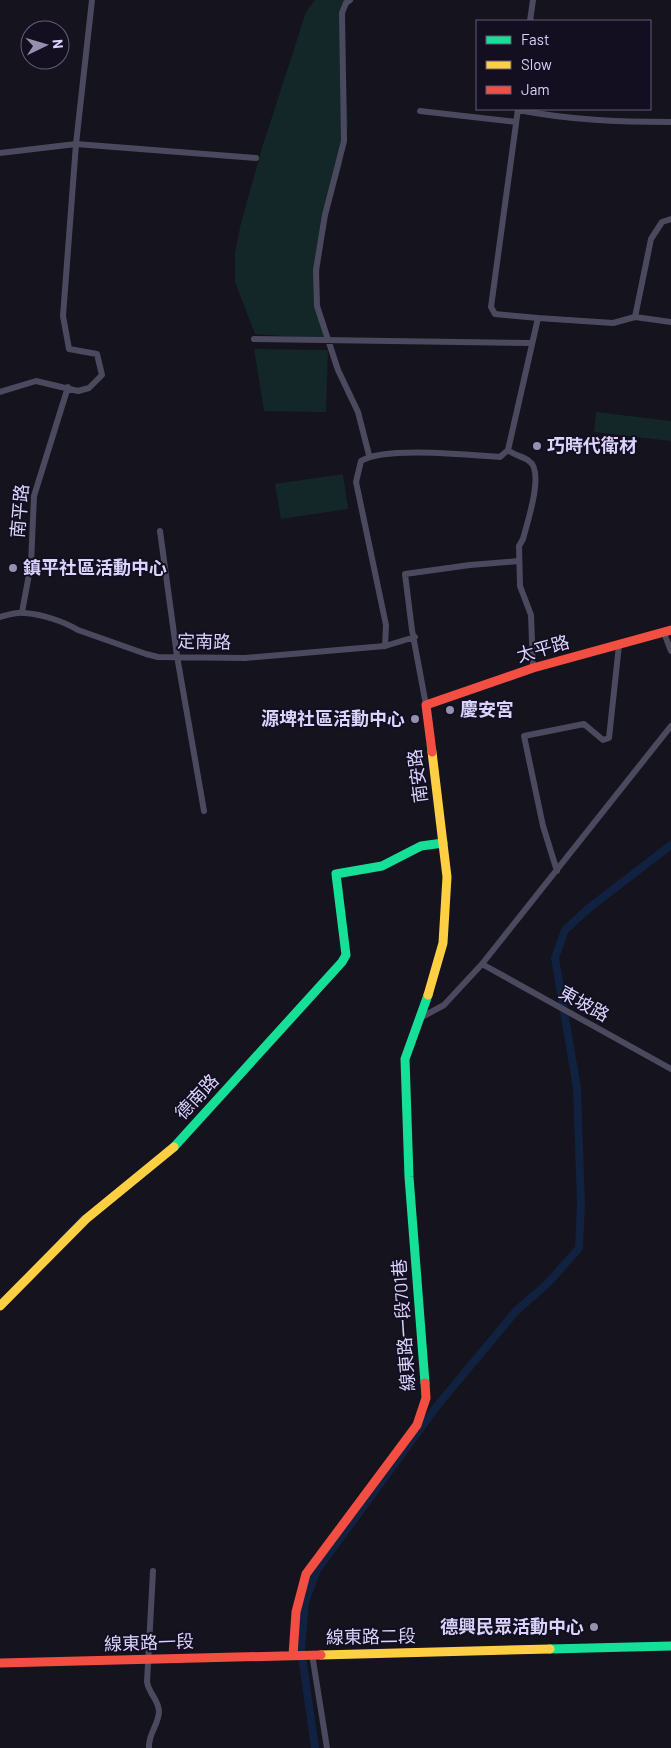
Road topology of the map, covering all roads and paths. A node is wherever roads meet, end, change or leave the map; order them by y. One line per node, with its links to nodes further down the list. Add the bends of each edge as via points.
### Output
1 (92, 0): 9 (street)
2 (350, 0): 17 (street, via 342,13 344,141 325,215 316,270 317,306)
3 (533, 0): 4 (street)
4 (530, 20)
5 (420, 110): 7 (street)
6 (518, 110): 7 (street); 8 (street, via 602,122)
7 (516, 122): 14 (street, via 491,307 495,314)
8 (671, 122)
9 (76, 144): 10 (street); 11 (street); 19 (street, via 63,316 69,349 97,354 102,375 89,388 78,390)
10 (0, 153)
11 (256, 158)
12 (671, 219): 13 (street, via 662,222 650,239)
13 (635, 317): 14 (street, via 613,323); 15 (street)
14 (538, 318): 18 (street)
15 (671, 322)
16 (254, 339): 17 (street)
17 (328, 340): 18 (street); 22 (street, via 358,412)
18 (531, 343): 21 (street)
19 (68, 387): 20 (street, via 36,381); 25 (street, 南平路, via 34,496 31,564)
20 (0, 392)
21 (508, 450): 22 (street, via 500,457 422,453); 24 (street, via 530,461 536,470 536,485 519,546)
22 (369, 455): 30 (street, via 361,461 356,482 386,625)
23 (160, 530): 32 (street)
24 (519, 562): 28 (street, via 470,564 406,574); 33 (street, via 520,586 531,615)
25 (22, 612): 26 (street, 定南路); 32 (street, 定南路, via 70,625 146,654)
26 (0, 617)
27 (668, 631): 29 (street, 太平路); 31 (street)
28 (415, 637): 30 (street, 定南路); 34 (street)
29 (619, 645): 33 (street, 太平路); 38 (street, via 609,738 603,740 584,724 524,736 543,826)
30 (385, 646): 32 (street, 定南路, via 246,658)
31 (671, 651)
32 (177, 656): 36 (street)
33 (533, 668): 34 (street, 太平路)
34 (426, 705): 37 (street, 南安路)
35 (671, 726): 38 (street)
36 (204, 811)
37 (443, 843): 40 (street, 南安路, via 447,877 443,943); 42 (street, 德南路, via 421,846 382,866 336,874 346,955 342,962 170,1150 86,1219)
38 (557, 871): 39 (street)
39 (482, 964): 40 (street, via 444,1005); 41 (street, 東坡路)
40 (422, 1017): 46 (street, 線東路一段701巷, via 405,1059 409,1177 426,1398 417,1424 306,1574 296,1612)
41 (671, 1069)
42 (0, 1306)
43 (153, 1571): 47 (street)
44 (671, 1646): 45 (street, 線東路二段)
45 (312, 1654): 46 (street, 線東路二段); 50 (street)
46 (296, 1655): 47 (street, 線東路一段)
47 (149, 1659): 48 (street, 線東路一段); 49 (street, via 148,1690 157,1701 159,1711)
48 (0, 1663)
49 (149, 1748)
50 (327, 1748)

